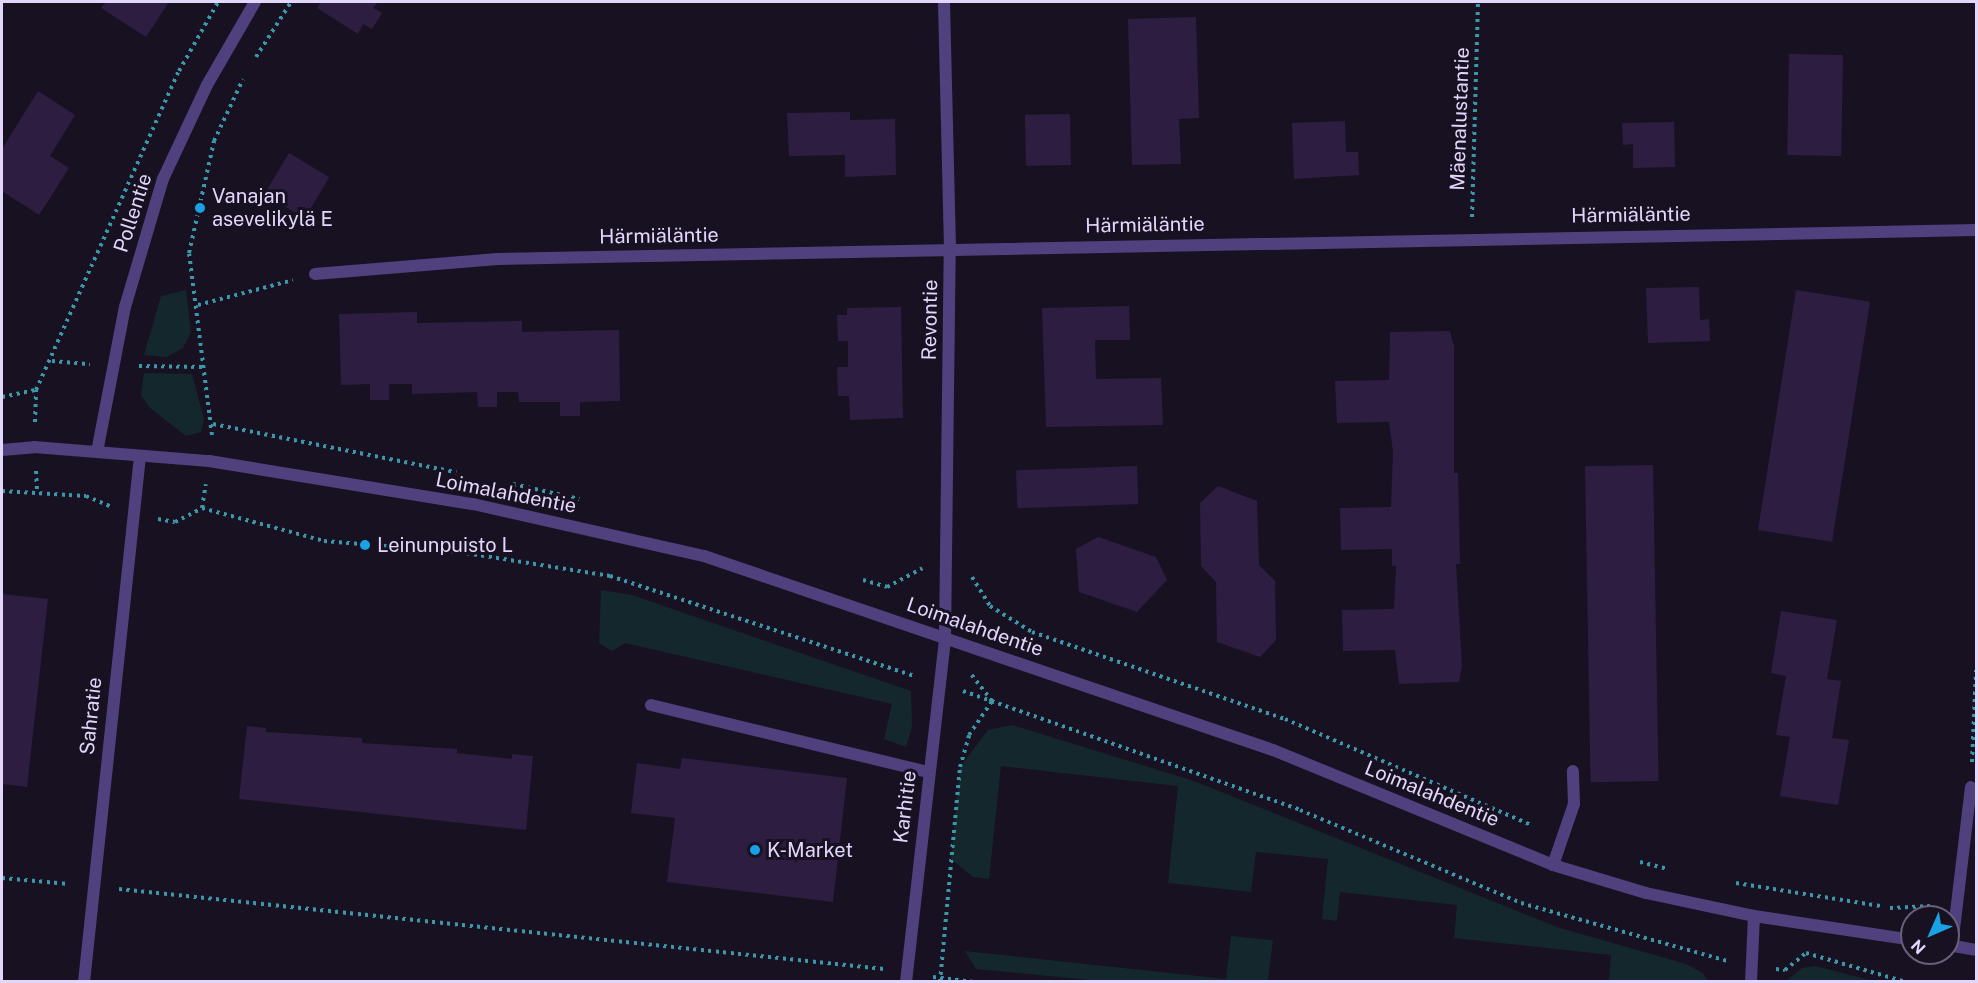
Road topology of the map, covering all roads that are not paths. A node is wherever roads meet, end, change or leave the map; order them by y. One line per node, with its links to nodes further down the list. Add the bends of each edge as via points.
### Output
1 (255, 2): 7 (street, Pollentie, via 207,85 163,179 125,307)
2 (944, 2): 4 (street, Revontie)
3 (1977, 230): 4 (street, Härmiäläntie)
4 (950, 248): 5 (street, Härmiäläntie, via 497,259); 9 (street, Revontie)
5 (315, 274)
6 (2, 450): 7 (street, Loimalahdentie, via 34,447)
7 (97, 452): 8 (street, Loimalahdentie)
8 (140, 456): 9 (street, Loimalahdentie, via 209,461 473,504 704,556); 21 (street, Sahratie)
9 (945, 638): 12 (street, Karhitie); 14 (street, Loimalahdentie, via 1272,750)
10 (651, 705): 12 (street)
11 (1573, 771): 14 (street, via 1574,804)
12 (929, 772): 20 (street, Karhitie)
13 (1971, 787): 15 (street)
14 (1553, 865): 16 (street, Loimalahdentie, via 1646,893)
15 (1957, 905)
16 (1754, 916): 17 (street, Loimalahdentie); 22 (street)
17 (1900, 938)
18 (1960, 947): 19 (street)
19 (1977, 950)
20 (906, 977)
21 (84, 981)
22 (1751, 981)

